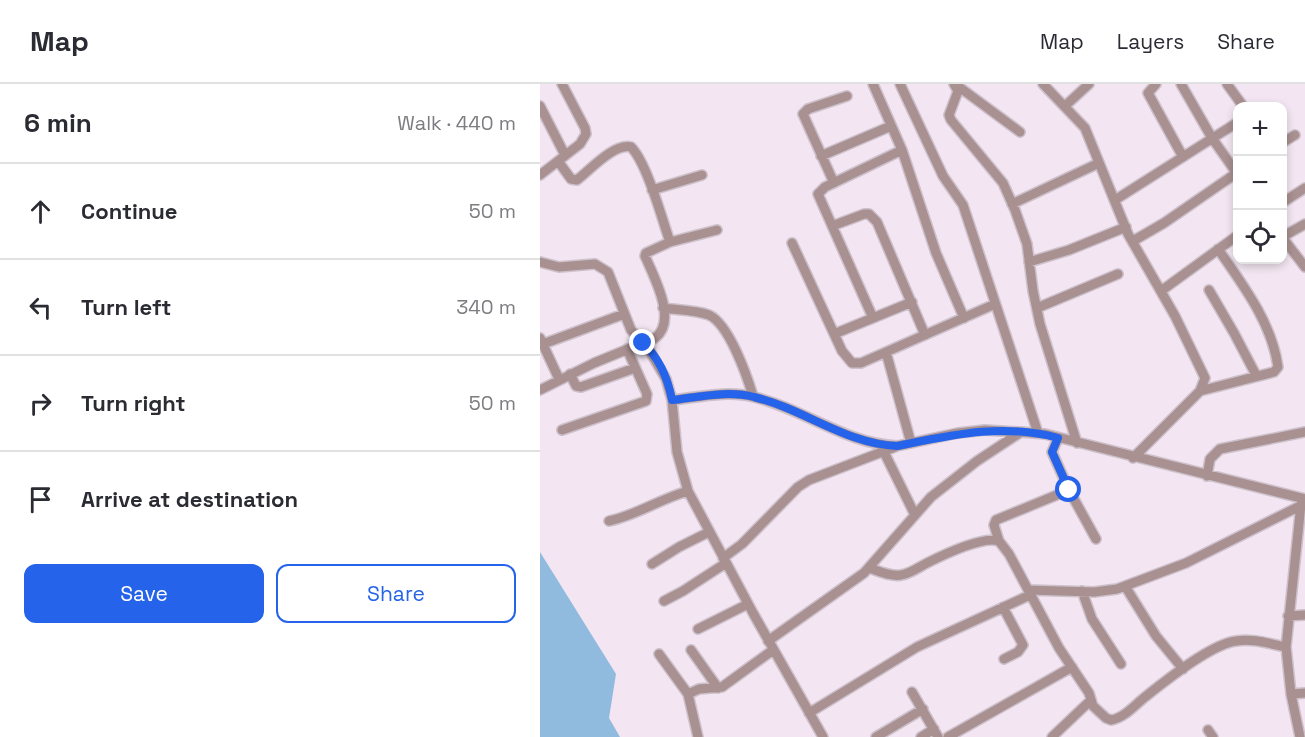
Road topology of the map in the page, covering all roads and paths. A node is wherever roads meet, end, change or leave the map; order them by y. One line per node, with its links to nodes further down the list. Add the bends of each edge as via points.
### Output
1 (562, 84): 23 (street, via 586,134)
2 (873, 84): 15 (street)
3 (900, 84): 53 (street, via 943,176 963,205)
4 (955, 84): 16 (street); 34 (street, via 958,91 951,120 996,173)
5 (1043, 84): 13 (street)
6 (1089, 84): 13 (street)
7 (1156, 84): 22 (street, via 1148,93)
8 (1181, 84): 18 (street)
9 (1227, 84): 11 (street)
10 (847, 96): 21 (street, via 803,114)
11 (1240, 102)
12 (540, 106): 23 (street)
13 (1065, 106): 24 (street, via 1084,128)
14 (1233, 125): 18 (street)
15 (891, 126): 20 (street); 21 (street)
16 (1020, 132)
17 (1295, 135): 19 (street)
18 (1212, 138): 22 (street); 25 (street)
19 (1287, 140)
20 (902, 150): 29 (street); 58 (street, via 936,252)
21 (821, 156): 29 (street)
22 (1183, 157): 32 (street)
23 (562, 158): 26 (street); 31 (street, via 570,179 577,180 597,162 627,145 638,156)
24 (1099, 163): 32 (street); 34 (street)
25 (1233, 167)
26 (540, 175)
27 (702, 175): 31 (street)
28 (1233, 176): 41 (street)
29 (834, 183): 36 (street, via 818,194)
30 (1305, 188): 33 (street)
31 (652, 190): 42 (street)
32 (1114, 200): 37 (street)
33 (1287, 200)
34 (1012, 204): 46 (street, via 1027,244)
35 (1305, 225): 39 (street)
36 (832, 226): 52 (street, via 864,214 872,217); 57 (street)
37 (1126, 227): 41 (street); 46 (street)
38 (717, 230): 42 (street)
39 (1287, 234)
40 (1233, 238): 45 (street)
41 (1133, 241): 51 (street)
42 (670, 242): 54 (street, via 649,250 645,256)
43 (792, 243): 59 (street)
44 (1287, 244): 48 (street)
45 (1218, 249): 51 (street); 67 (street, via 1266,327 1277,361 1277,370)
46 (1029, 262): 55 (street)
47 (542, 266): 56 (street, via 602,267 613,280)
48 (1305, 267)
49 (1118, 274): 55 (street)
50 (1209, 290): 67 (street)
51 (1161, 291): 70 (street, via 1202,368 1205,378)
52 (912, 302): 57 (street); 60 (street)
53 (995, 304): 58 (street); 76 (street)
54 (663, 308): 62 (street, via 664,328); 71 (street, via 706,314 716,320 736,351)
55 (1037, 308): 79 (street)
56 (624, 314): 61 (street); 62 (street)
57 (873, 318): 59 (street)
58 (964, 318): 60 (street)
59 (834, 334): 64 (street, via 852,363)
60 (925, 335): 64 (street)
61 (542, 341): 68 (street)
62 (643, 343): 63 (street); 72 (street, via 658,362)
63 (627, 349): 65 (street); 66 (street)
64 (886, 352): 78 (street)
65 (635, 368): 66 (street, via 581,387 576,386); 73 (street, via 646,400)
66 (570, 374): 68 (street)
67 (1256, 375): 70 (street)
68 (559, 379): 69 (street)
69 (540, 390)
70 (1200, 391): 82 (street)
71 (753, 396): 72 (street); 80 (street, via 797,410 856,439)
72 (672, 400): 85 (street, via 677,452)
73 (562, 429)
74 (1021, 432): 76 (street); 78 (street, via 985,430); 87 (street, via 946,485)
75 (1305, 432): 83 (street, via 1220,450 1210,459)
76 (1038, 433): 77 (street)
77 (1058, 438): 79 (street); 84 (street, via 1052,452)
78 (911, 443): 80 (street)
79 (1077, 443): 82 (street)
80 (897, 446): 81 (street)
81 (884, 452): 87 (street); 92 (street, via 798,487)
82 (1133, 458): 83 (street)
83 (1207, 476): 86 (street)
84 (1069, 490): 90 (street); 91 (street, via 996,520)
85 (688, 491): 88 (street); 89 (street)
86 (1302, 501): 95 (street, via 1186,563); 102 (street)
87 (915, 515): 94 (street)
88 (609, 521)
89 (709, 532): 92 (street); 93 (street)
90 (1096, 539)
91 (999, 541): 94 (street, via 967,546 901,575); 97 (street)
92 (724, 561): 98 (street); 99 (street)
93 (652, 564)
94 (869, 568): 104 (street)
95 (1125, 586): 96 (street); 111 (street, via 1156,636)
96 (1082, 591): 97 (street); 109 (street, via 1092,619)
97 (1029, 593): 100 (street); 110 (street)
98 (664, 601)
99 (747, 604): 103 (street); 104 (street)
100 (1003, 607): 108 (street, via 1023,645); 119 (street, via 917,646)
101 (1305, 615): 102 (street)
102 (1288, 616): 105 (street)
103 (698, 629)
104 (771, 646): 112 (street, via 727,685); 119 (street)
105 (1286, 647): 111 (street, via 1249,640 1228,642); 116 (street)
106 (691, 650): 112 (street)
107 (660, 654): 115 (street)
108 (1004, 660)
109 (1121, 664)
110 (1072, 667): 117 (street); 125 (street)
111 (1183, 669): 117 (street, via 1115,720 1106,718)
112 (718, 688): 115 (street)
113 (912, 692): 118 (street)
114 (1305, 693): 116 (street)
115 (688, 694): 121 (street)
116 (1292, 694): 127 (street)
117 (1091, 700): 126 (street)
118 (923, 709): 120 (street); 123 (street)
119 (808, 712): 122 (street)
120 (936, 733): 124 (street)
121 (698, 737)
122 (823, 737)
123 (876, 737)
124 (921, 737)
125 (948, 737)
126 (1052, 737)
127 (1300, 737)

